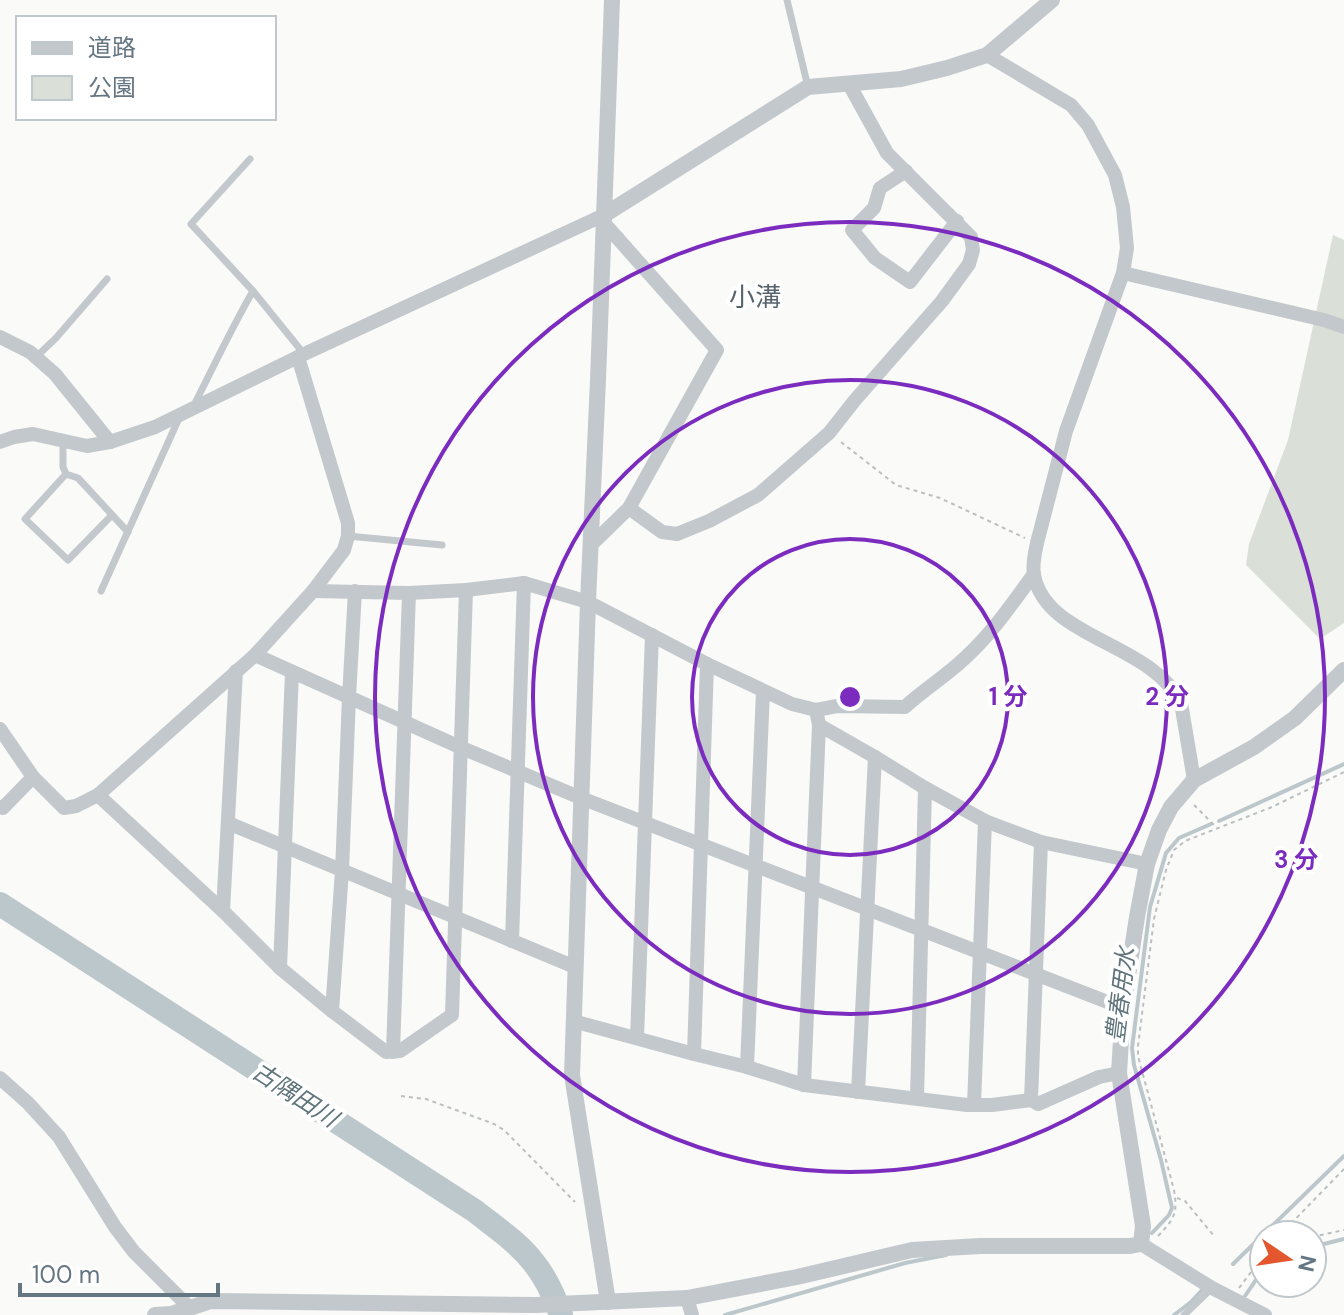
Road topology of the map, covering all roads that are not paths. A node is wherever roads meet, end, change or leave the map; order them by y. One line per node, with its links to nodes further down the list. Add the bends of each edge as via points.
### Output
1 (612, 0): 9 (street)
2 (787, 0): 6 (lane)
3 (1052, 0): 4 (street)
4 (987, 55): 5 (street, via 901,79); 11 (street, via 1071,105 1088,125 1115,175 1123,207)
5 (849, 84): 6 (street); 8 (street, via 887,153)
6 (808, 87): 9 (street)
7 (250, 159): 13 (lane, via 191,224)
8 (906, 171): 10 (street); 10 (street, via 880,188 874,208 852,230 875,258 910,282)
9 (604, 219): 16 (street); 23 (street, via 717,350); 28 (street)
10 (957, 221): 23 (street, via 971,237 969,264 829,433 758,495 677,534 662,532)
11 (1123, 273): 14 (street); 29 (street, via 1066,431)
12 (107, 279): 17 (lane)
13 (253, 291): 16 (lane, via 300,349); 18 (lane)
14 (1344, 327)
15 (0, 337): 17 (street)
16 (300, 356): 18 (street); 26 (street)
17 (35, 357): 21 (street)
18 (186, 411): 21 (street); 25 (lane)
19 (63, 441): 20 (street, via 33,434); 21 (street, via 87,446); 22 (lane)
20 (0, 442)
21 (110, 442)
22 (66, 474): 24 (lane, via 78,478); 24 (lane, via 25,519 68,560)
23 (629, 508): 28 (street)
24 (112, 515): 25 (lane)
25 (128, 532): 32 (lane)
26 (348, 536): 27 (lane); 33 (street, via 344,550)
27 (442, 545)
28 (591, 545): 36 (street)
29 (1034, 574): 45 (street, via 968,655 905,707 837,706); 52 (street, via 1045,602 1059,616 1144,662 1176,693)
30 (524, 583): 31 (street); 36 (street); 50 (street)
31 (466, 590): 35 (street); 48 (street)
32 (101, 591)
33 (313, 591): 34 (street); 38 (street)
34 (355, 591): 35 (street); 44 (street)
35 (409, 593): 46 (street)
36 (588, 602): 37 (street); 55 (street)
37 (652, 635): 39 (street); 59 (street)
38 (255, 655): 41 (street); 42 (street)
39 (707, 664): 43 (street); 61 (street)
40 (1344, 670): 52 (street, via 1295,718)
41 (236, 671): 54 (street); 58 (street)
42 (292, 672): 44 (street); 62 (street)
43 (763, 691): 45 (street); 64 (street)
44 (349, 697): 46 (street); 65 (street)
45 (817, 717): 49 (street); 66 (street)
46 (405, 722): 48 (street); 67 (street)
47 (0, 729): 51 (street)
48 (462, 748): 50 (street); 70 (street)
49 (875, 757): 53 (street); 68 (street)
50 (518, 771): 55 (street); 72 (street)
51 (33, 777): 54 (street, via 64,808); 56 (street)
52 (1194, 780): 63 (street, via 1159,830)
53 (925, 788): 57 (street); 71 (street)
54 (98, 795): 69 (street)
55 (581, 798): 59 (street); 74 (street)
56 (0, 807)
57 (985, 821): 60 (street); 73 (street)
58 (228, 823): 62 (street); 69 (street)
59 (645, 823): 61 (street); 80 (street)
60 (1041, 842): 63 (street); 76 (street)
61 (701, 843): 64 (street); 82 (street)
62 (286, 847): 65 (street); 75 (street)
63 (1147, 864): 77 (street)
64 (757, 865): 66 (street); 83 (street)
65 (342, 871): 67 (street); 78 (street)
66 (812, 887): 68 (street); 86 (street)
67 (399, 895): 70 (street); 81 (street)
68 (867, 908): 71 (street); 87 (street)
69 (223, 911): 75 (street)
70 (455, 918): 72 (street); 81 (street, via 452,1015)
71 (920, 930): 73 (street); 88 (street)
72 (512, 941): 74 (street)
73 (980, 952): 76 (street); 90 (street)
74 (575, 967): 79 (street)
75 (280, 968): 78 (street)
76 (1035, 973): 77 (street); 89 (street)
77 (1123, 1008): 84 (street)
78 (332, 1011): 81 (street)
79 (573, 1021): 80 (street); 94 (street, via 572,1075)
80 (637, 1038): 82 (street)
81 (393, 1052)
82 (694, 1054): 83 (street)
83 (747, 1067): 86 (street)
84 (1119, 1073): 89 (street, via 1038,1104); 91 (street)
85 (0, 1078): 95 (street, via 59,1137 134,1252)
86 (804, 1085): 87 (street)
87 (858, 1092): 88 (street)
88 (917, 1098): 90 (street)
89 (1031, 1100): 90 (street)
90 (974, 1105)
91 (1148, 1242): 92 (street, via 1147,1249); 93 (street, via 912,1250)
92 (1212, 1288): 96 (street); 99 (lane)
93 (687, 1298): 94 (street); 98 (street)
94 (608, 1302): 95 (street, via 211,1301)
95 (190, 1308): 97 (street)
96 (1246, 1312): 100 (street)
97 (155, 1315)
98 (692, 1315)
99 (1184, 1315)
100 (1265, 1315)

